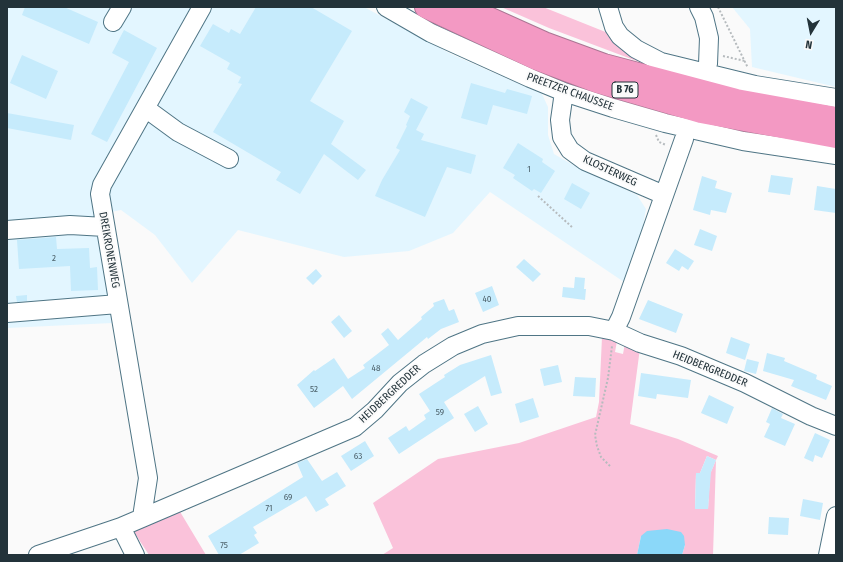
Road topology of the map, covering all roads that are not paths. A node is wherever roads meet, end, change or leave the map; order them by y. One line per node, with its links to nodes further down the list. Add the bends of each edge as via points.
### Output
1 (202, 7): 10 (street, DREIKRONENWEG)
2 (386, 7): 8 (street, PREETZER CHAUSSEE, via 431,33)
3 (426, 7): 12 (highway, PREETZER CHAUSSEE / B 76, via 537,59 598,82 701,112)
4 (464, 7): 11 (highway, B 76, via 544,43 604,65 736,100)
5 (608, 7): 9 (street, via 614,27 620,36 636,49 661,62 755,85)
6 (699, 7): 7 (street, via 707,27)
7 (709, 58)
8 (564, 92): 14 (street, PREETZER CHAUSSEE, via 613,108 743,141); 16 (street, KLOSTERWEG, via 560,120 562,137 570,150 585,161)
9 (836, 98)
10 (145, 110): 15 (street, via 178,132); 17 (street, DREIKRONENWEG, via 102,185 100,194)
11 (836, 118)
12 (836, 137)
13 (682, 144): 16 (street)
14 (836, 155)
15 (229, 159)
16 (664, 195): 21 (street)
17 (105, 227): 18 (street, via 70,225); 19 (street, DREIKRONENWEG)
18 (7, 230)
19 (118, 304): 20 (street); 24 (street, DREIKRONENWEG, via 148,478)
20 (7, 313)
21 (614, 331): 22 (street, HEIDBERGREDDER, via 745,383); 24 (street, HEIDBERGREDDER, via 589,326 518,326 482,334 453,346 424,364 400,383 355,427)
22 (836, 426)
23 (836, 516): 28 (street)
24 (142, 517): 25 (street, HEIDBERGREDDER)
25 (121, 527): 26 (street, HEIDBERGREDDER); 27 (street)
26 (38, 555)
27 (135, 555)
28 (828, 555)

